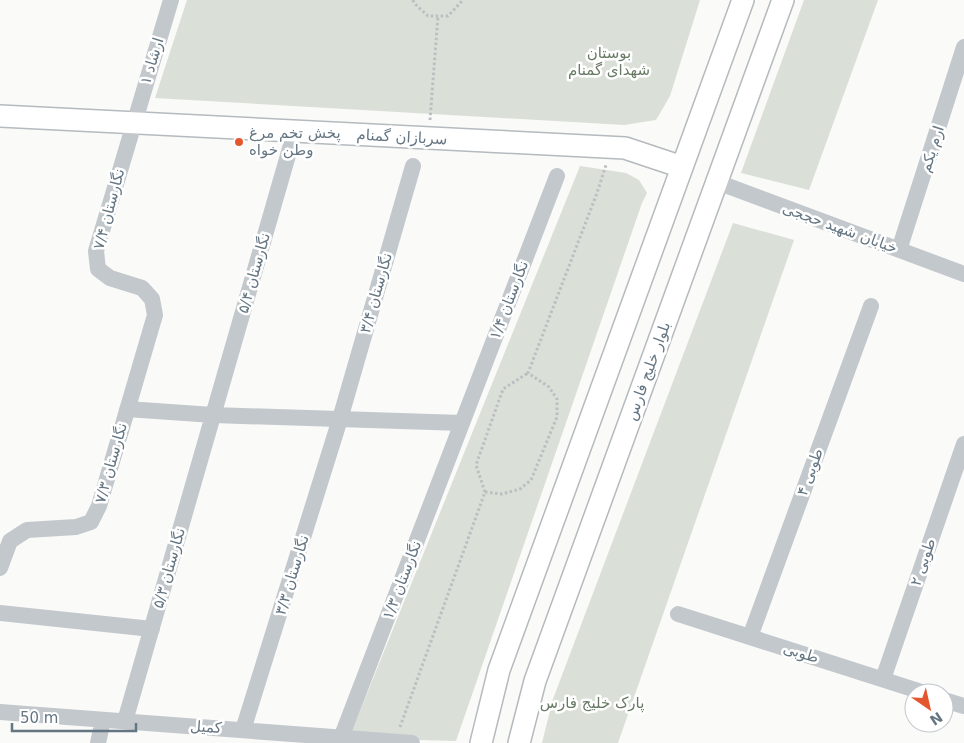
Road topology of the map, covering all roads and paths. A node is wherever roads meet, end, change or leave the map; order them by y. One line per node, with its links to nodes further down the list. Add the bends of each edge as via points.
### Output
1 (171, 0): 9 (street, ارشاد ۱)
2 (413, 0): 6 (path, via 428,16)
3 (464, 0): 6 (path, via 448,16)
4 (743, 0): 14 (main road)
5 (783, 0): 16 (main road, بلوار خلیج فارس)
6 (438, 16): 11 (path)
7 (964, 47): 17 (street, ارم یکم)
8 (0, 116): 9 (main road, سربازان گمنام)
9 (133, 123): 10 (main road, سربازان گمنام); 21 (street, نگارستان ۷/۴, via 96,251 98,269 110,278 142,288 152,299 155,315)
10 (295, 131): 11 (main road, سربازان گمنام); 22 (street, نگارستان ۵/۴)
11 (428, 138): 12 (main road, سربازان گمنام)
12 (611, 148): 14 (main road, سربازان گمنام, via 624,148); 20 (path)
13 (412, 166): 23 (street, نگارستان ۳/۴)
14 (682, 167): 43 (main road, via 499,670)
15 (557, 176): 24 (street, نگارستان ۱/۴)
16 (717, 182): 17 (street, خیابان شهید حججی); 44 (main road, بلوار خلیج فارس, via 535,681)
17 (899, 250): 18 (street, خیابان شهید حججی)
18 (964, 274)
19 (871, 306): 31 (street, طوبی ۴)
20 (528, 373): 26 (path, via 503,390 476,465); 26 (path, via 549,387 557,399 557,417 532,480 520,489 502,494)
21 (127, 409): 22 (street); 27 (street, نگارستان ۷/۳, via 92,522 76,527 27,530 10,541)
22 (213, 415): 23 (street); 30 (street, نگارستان ۵/۳)
23 (340, 419): 24 (street); 37 (street, نگارستان ۳/۳)
24 (462, 423): 39 (street, نگارستان ۱/۳)
25 (964, 444): 32 (street, طوبی ۲)
26 (485, 492): 40 (path)
27 (0, 568)
28 (0, 613): 30 (street)
29 (678, 614): 31 (street, طوبی)
30 (152, 628): 36 (street, نگارستان ۵/۳)
31 (750, 637): 32 (street, طوبی)
32 (882, 679): 33 (street, طوبی)
33 (904, 686)
34 (0, 712): 35 (street, کمیل)
35 (103, 720): 36 (street, کمیل); 41 (street)
36 (125, 721): 38 (street, کمیل)
37 (243, 730): 38 (street, کمیل); 39 (street, کمیل)
38 (217, 736)
39 (341, 740): 40 (street, کمیل)
40 (394, 742): 42 (street, کمیل)
41 (98, 743)
42 (412, 743)
43 (480, 743)
44 (519, 743)

